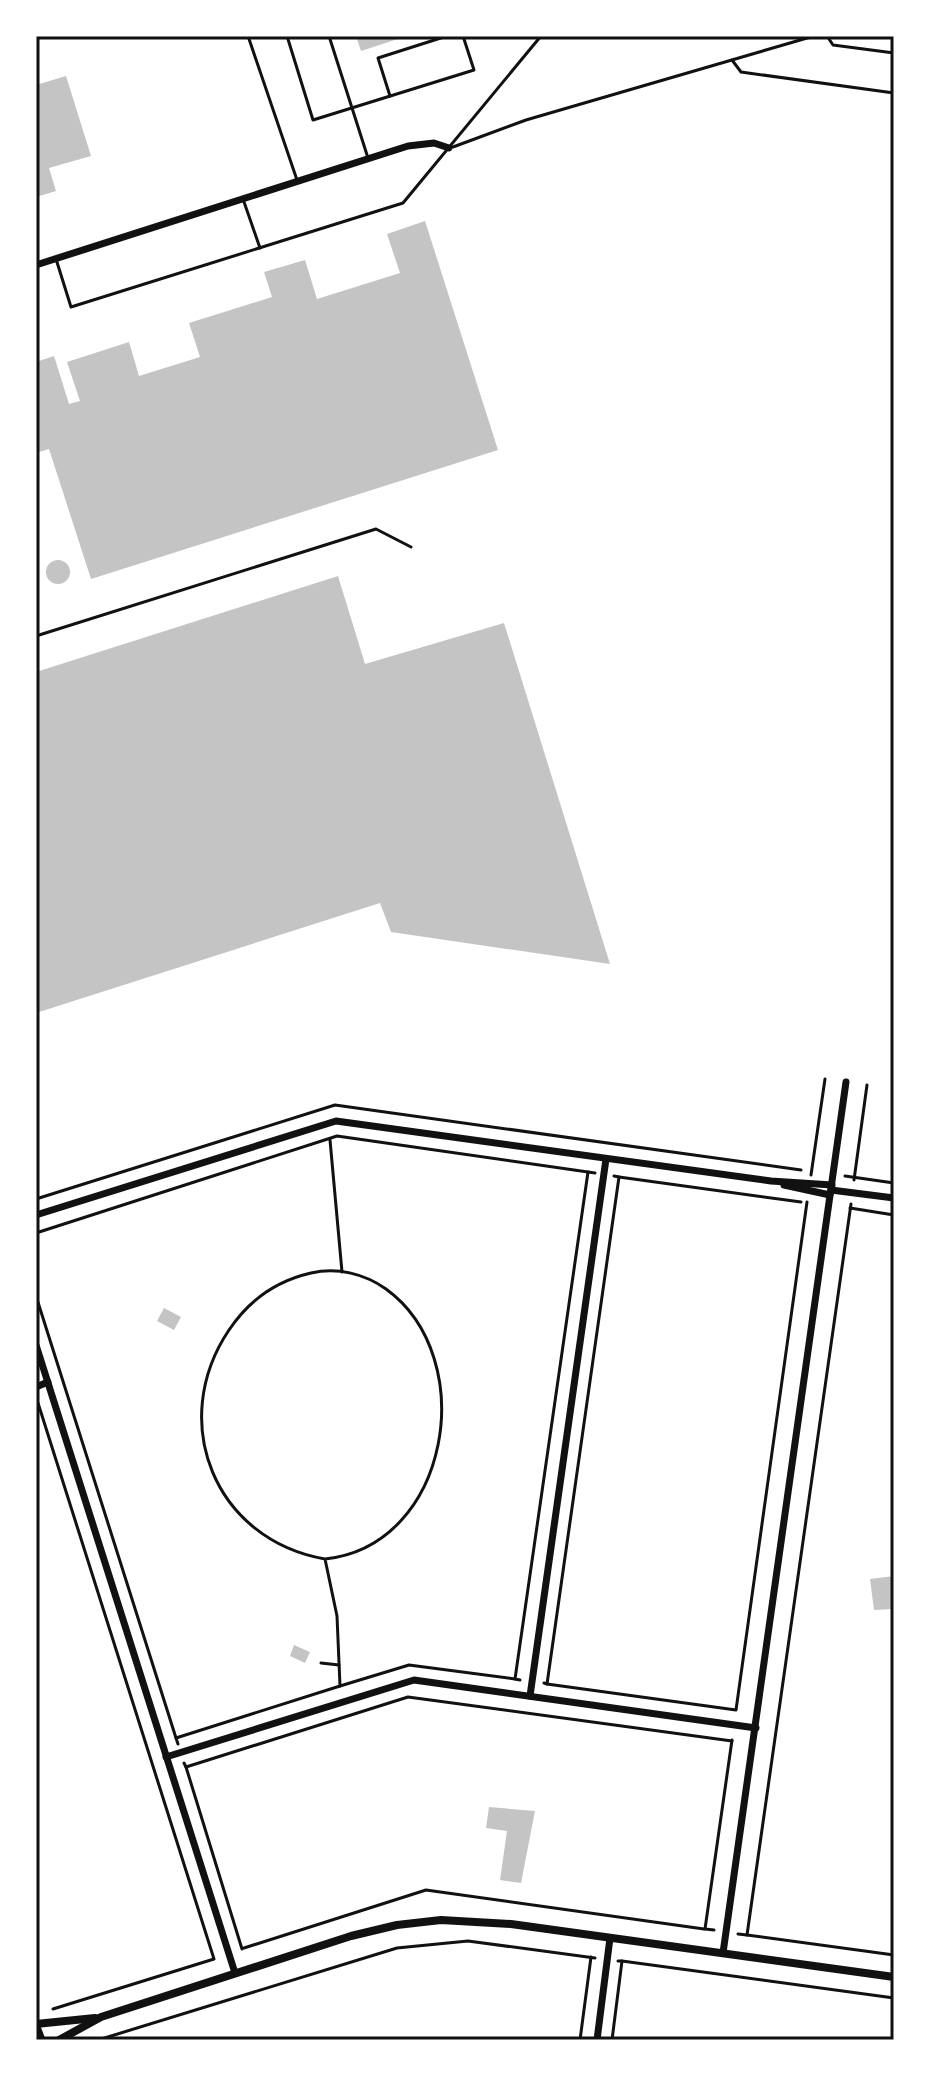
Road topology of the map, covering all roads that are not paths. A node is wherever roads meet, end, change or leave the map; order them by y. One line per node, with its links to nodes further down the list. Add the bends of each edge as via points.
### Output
1 (248, 36): 16 (lane)
2 (287, 36): 13 (lane, via 313,120)
3 (329, 36): 13 (lane)
4 (447, 36): 12 (lane, via 378,58)
5 (463, 36): 12 (lane, via 474,70)
6 (541, 36): 14 (lane)
7 (814, 36): 10 (lane)
8 (827, 36): 9 (lane, via 833,45)
9 (894, 53)
10 (732, 60): 11 (lane, via 741,72); 14 (lane)
11 (894, 93)
12 (390, 96): 13 (lane)
13 (352, 108): 15 (lane)
14 (449, 148): 15 (street, via 419,144); 18 (lane, via 403,203)
15 (368, 158): 16 (street)
16 (297, 181): 17 (street)
17 (243, 199): 18 (lane); 19 (street)
18 (260, 248): 19 (lane, via 71,307)
19 (56, 259): 20 (street)
20 (36, 265)
21 (411, 547): 22 (lane, via 376,529)
22 (36, 636)
23 (846, 1082): 25 (street)
24 (606, 1159): 25 (street); 27 (street, via 336,1121); 31 (street)
25 (831, 1190): 26 (street); 32 (street)
26 (894, 1198)
27 (36, 1215)
28 (36, 1345): 29 (street)
29 (48, 1382): 30 (street); 33 (street)
30 (36, 1387)
31 (530, 1696): 32 (street); 33 (street, via 414,1680)
32 (756, 1728): 35 (street)
33 (166, 1757): 36 (street)
34 (610, 1938): 35 (street); 36 (street, via 441,1920 371,1931); 42 (street)
35 (723, 1953): 37 (street)
36 (235, 1973): 38 (street)
37 (894, 1977)
38 (101, 2017): 39 (street); 41 (street)
39 (36, 2026): 40 (main road)
40 (41, 2040)
41 (59, 2040)
42 (597, 2040)

